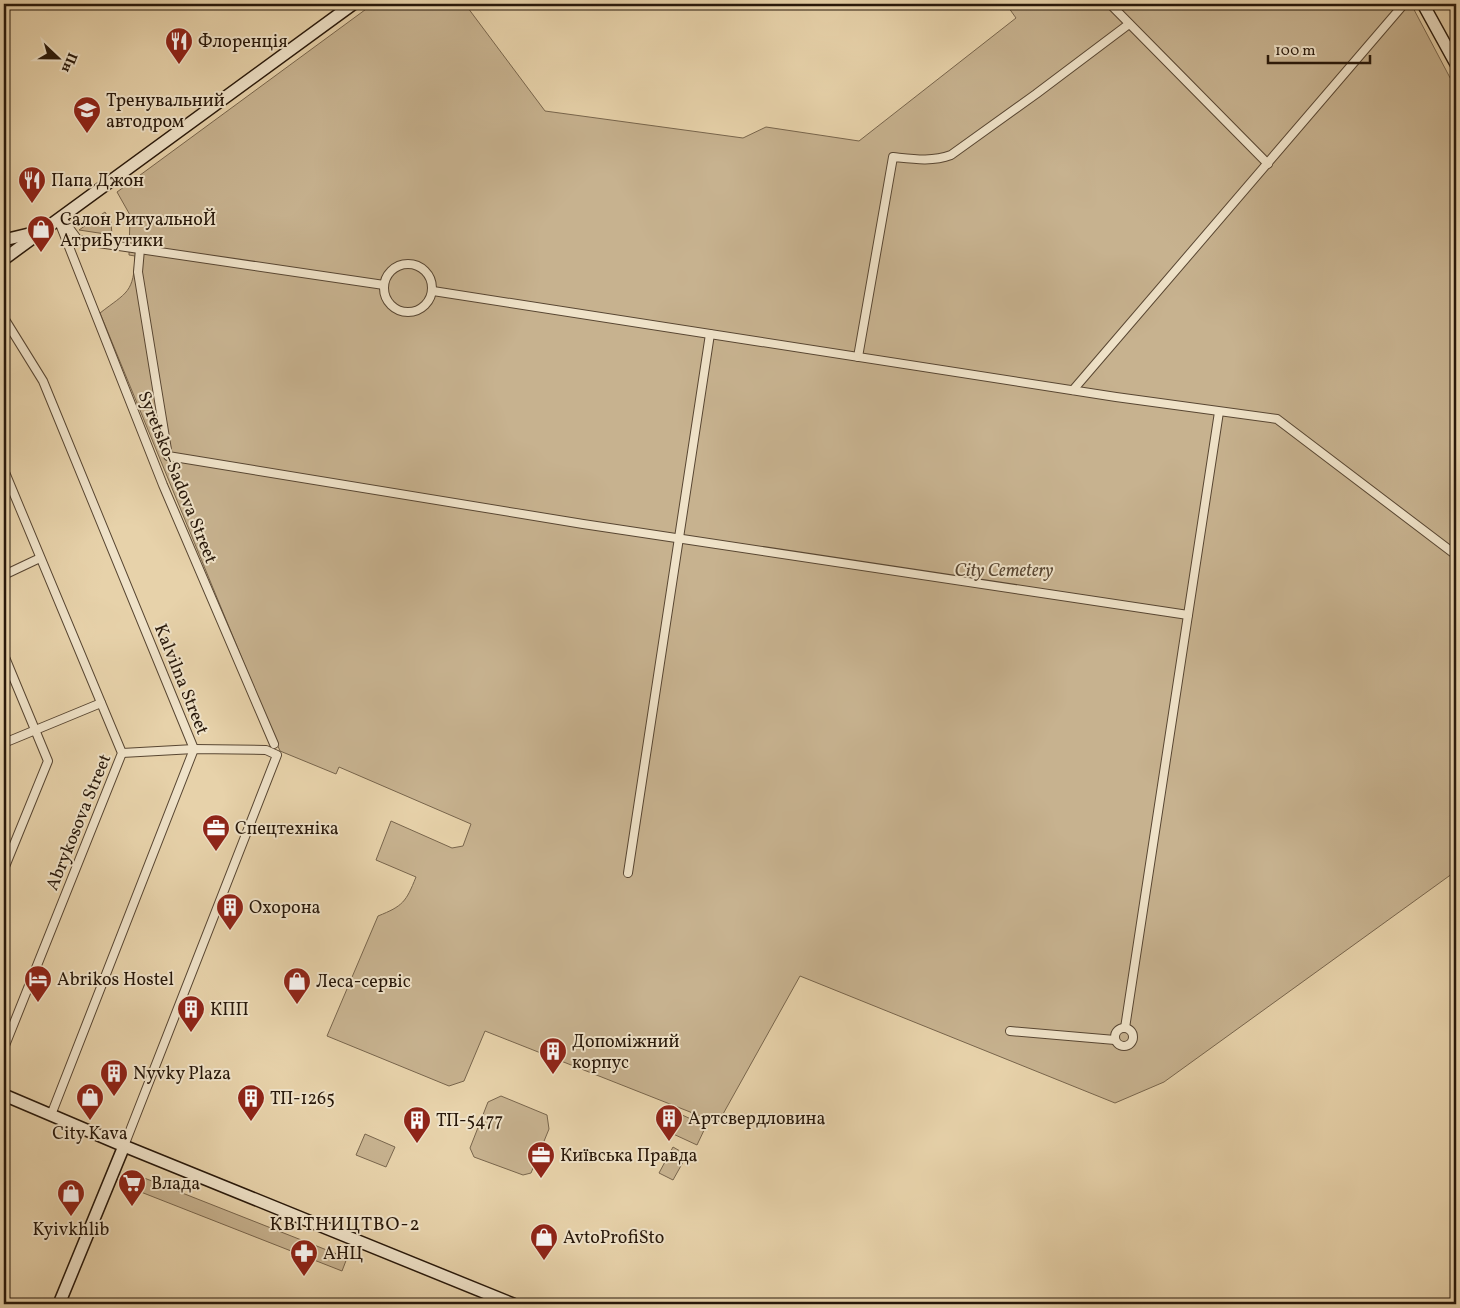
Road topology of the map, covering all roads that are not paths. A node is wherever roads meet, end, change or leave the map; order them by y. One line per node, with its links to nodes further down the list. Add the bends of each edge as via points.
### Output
1 (353, 4): 8 (main road)
2 (1110, 4): 5 (street)
3 (1404, 4): 7 (street)
4 (1423, 4): 6 (main road)
5 (1129, 24): 7 (street); 17 (street, via 951,155 927,160 893,158)
6 (1456, 64)
7 (1268, 164): 18 (street)
8 (60, 218): 9 (main road); 11 (street, via 78,240); 30 (street, Syretsko-Sadova Street, via 163,485)
9 (47, 228): 10 (main road); 12 (main road)
10 (4, 240)
11 (140, 249): 13 (street); 21 (street, via 138,272 168,456)
12 (4, 259)
13 (384, 286): 14 (street, via 386,299 403,312 425,306); 14 (street, via 385,278 394,267 409,263 424,269)
14 (433, 291): 16 (street)
15 (4, 318): 31 (street, Kalvilna Street, via 43,380)
16 (710, 334): 17 (street); 21 (street)
17 (858, 357): 18 (street)
18 (1072, 390): 19 (street)
19 (1219, 412): 22 (street, via 1277,419); 25 (street)
20 (4, 470): 23 (street, Abrykosova Street)
21 (680, 538): 25 (street); 34 (street)
22 (1456, 555)
23 (40, 558): 24 (street); 27 (street, Abrykosova Street)
24 (4, 575)
25 (1188, 615): 35 (street)
26 (4, 655): 28 (street)
27 (101, 703): 28 (street); 32 (street, Abrykosova Street)
28 (37, 731): 29 (street); 33 (street, via 48,762)
29 (4, 744)
30 (274, 744)
31 (194, 749): 32 (street); 40 (street, Kalvilna Street); 41 (street, via 266,750 276,755)
32 (122, 752): 38 (street, Abrykosova Street)
33 (4, 869)
34 (628, 873)
35 (1125, 1028): 37 (street, via 1117,1031); 37 (street, via 1132,1034 1132,1042 1121,1046)
36 (1010, 1031): 37 (street)
37 (1115, 1040)
38 (4, 1048)
39 (4, 1095): 40 (main road)
40 (51, 1114): 41 (main road)
41 (124, 1146): 42 (main road); 43 (main road)
42 (59, 1304)
43 (513, 1304)

